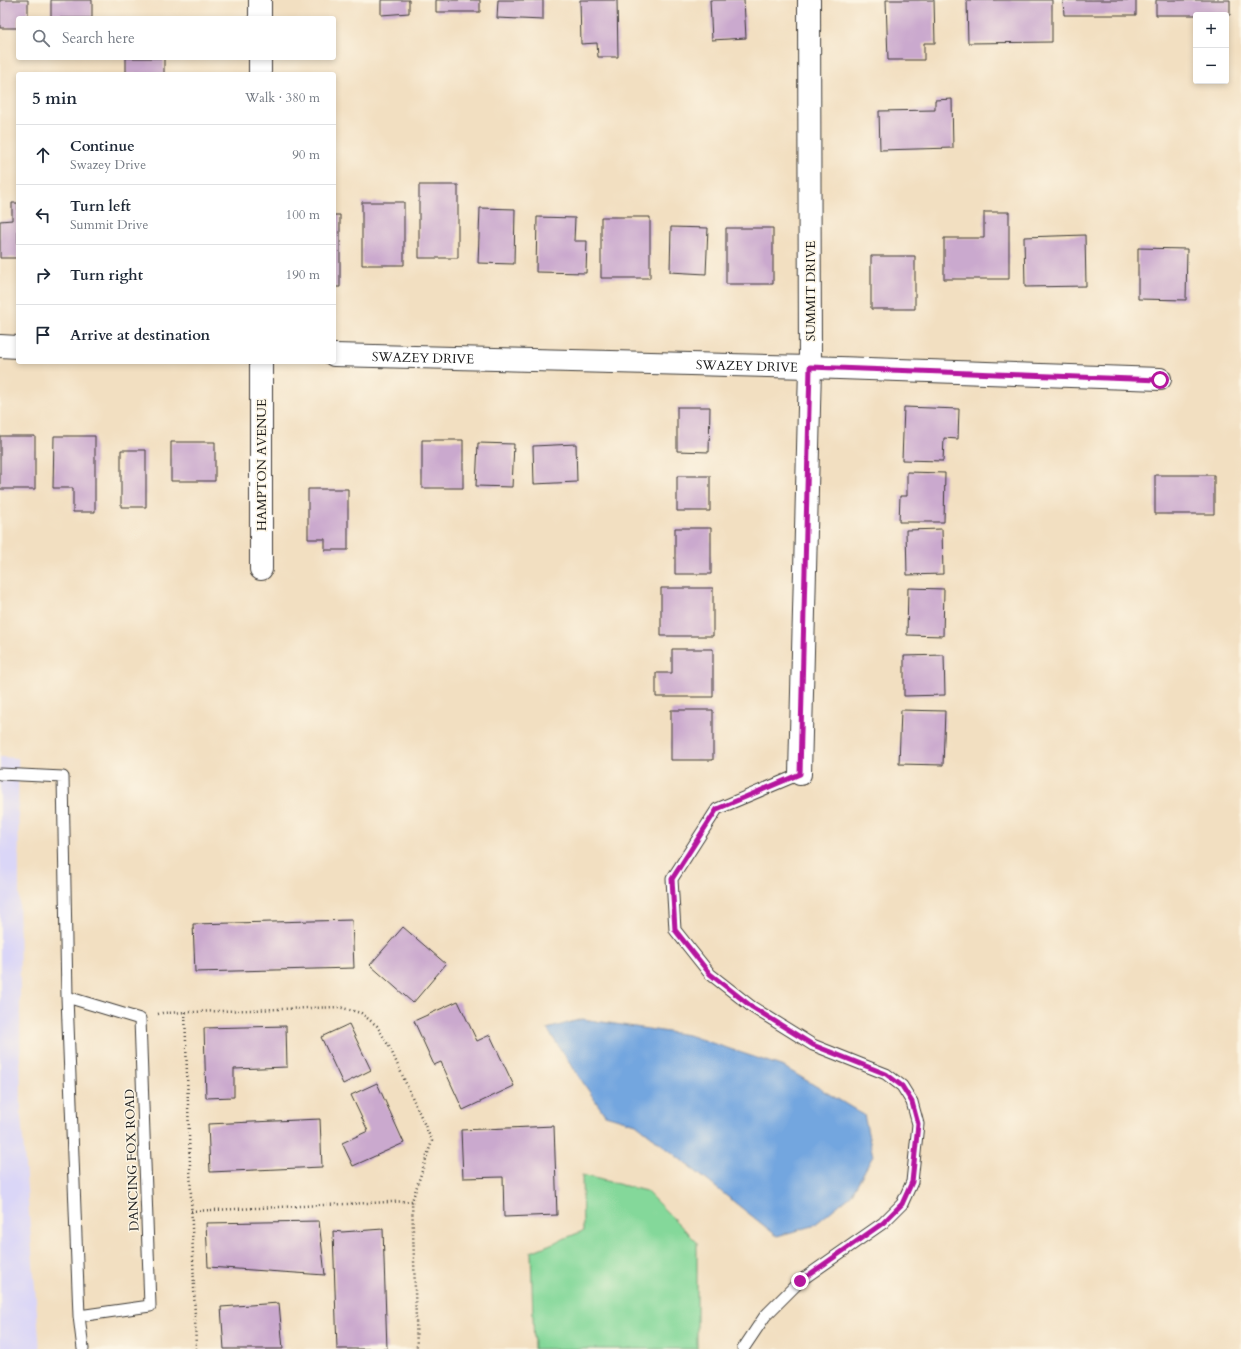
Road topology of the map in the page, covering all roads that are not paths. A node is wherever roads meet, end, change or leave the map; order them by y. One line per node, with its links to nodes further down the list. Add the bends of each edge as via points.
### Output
1 (260, 0): 3 (street)
2 (809, 0): 10 (street, SUMMIT DRIVE)
3 (260, 16)
4 (260, 60): 5 (street)
5 (260, 72)
6 (0, 346): 7 (street)
7 (16, 347)
8 (336, 355): 10 (street, SWAZEY DRIVE)
9 (261, 364): 12 (street, HAMPTON AVENUE)
10 (810, 367): 11 (street, SWAZEY DRIVE); 14 (street, SUMMIT DRIVE)
11 (1160, 380)
12 (261, 569)
13 (0, 774): 15 (lane, via 63,777)
14 (800, 774): 18 (lane, via 717,809 672,879 675,930 710,974 752,1007 813,1045 886,1074 902,1086 912,1102 918,1124 912,1182 902,1204 883,1223 800,1281 765,1316)
15 (67, 997): 16 (lane); 16 (lane, DANCING FOX ROAD, via 140,1019 150,1306)
16 (79, 1316): 17 (lane)
17 (83, 1349)
18 (743, 1349)

